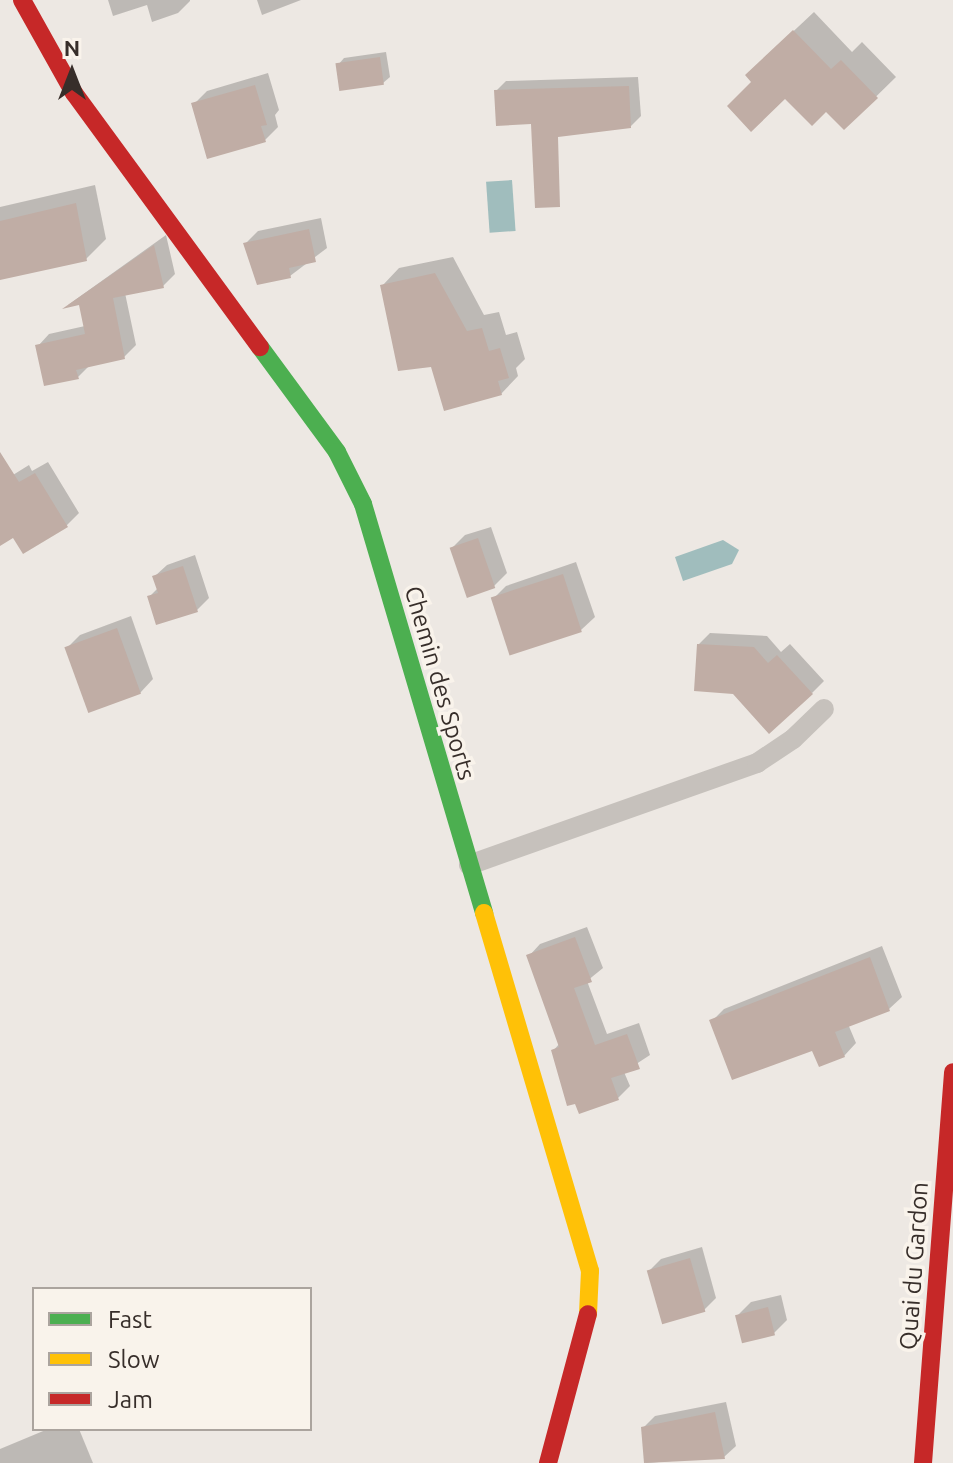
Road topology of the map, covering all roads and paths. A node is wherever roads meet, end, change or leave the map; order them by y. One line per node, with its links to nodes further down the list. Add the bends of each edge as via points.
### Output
1 (22, 0): 3 (street, Chemin des Sports, via 74,93 337,452 363,504)
2 (824, 709): 3 (lane, via 757,763)
3 (469, 865): 5 (street, Chemin des Sports, via 590,1271 588,1321)
4 (953, 1072): 6 (street, Quai du Gardon)
5 (548, 1463)
6 (923, 1463)

